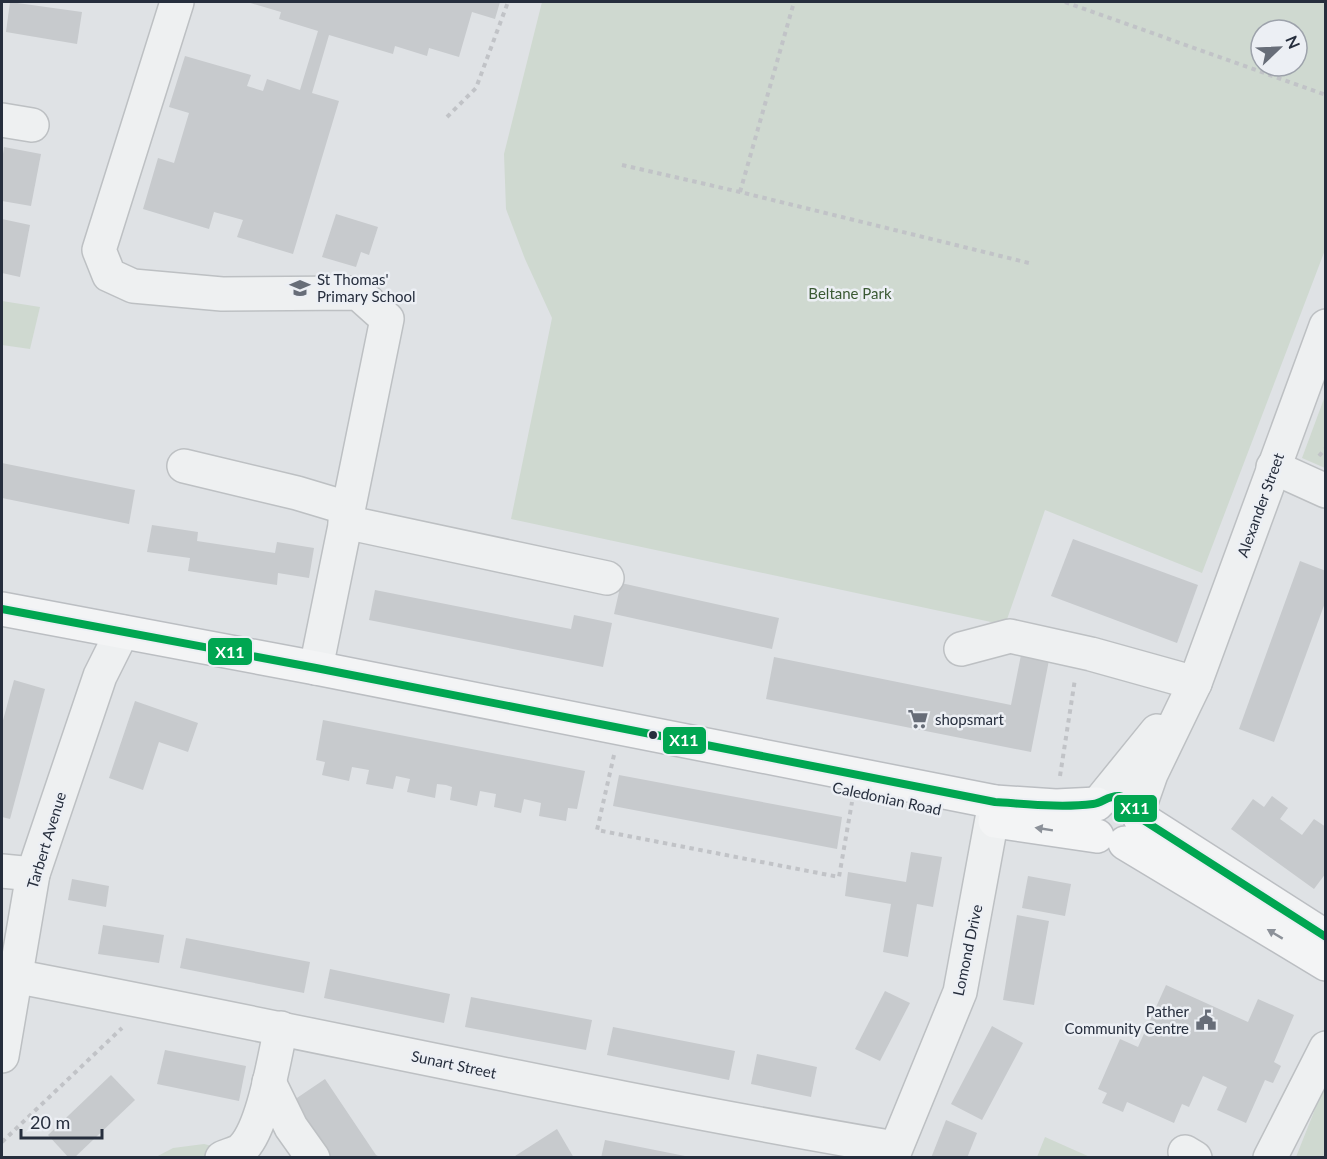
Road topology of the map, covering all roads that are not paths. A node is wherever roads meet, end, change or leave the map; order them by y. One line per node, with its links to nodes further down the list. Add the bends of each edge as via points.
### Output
1 (177, 2): 6 (street, via 99,250 109,275 133,286 222,294 358,293 387,319)
2 (1326, 326): 4 (street, Alexander Street)
3 (184, 466): 6 (street, via 297,493)
4 (1273, 467): 5 (street); 12 (street, Alexander Street)
5 (1326, 491)
6 (346, 515): 7 (street); 11 (street)
7 (607, 578)
8 (2, 609): 9 (main road, Caledonian Road)
9 (122, 632): 11 (main road, Caledonian Road); 17 (street, Tarbert Avenue)
10 (962, 649): 12 (street, via 1010,636)
11 (316, 668): 13 (main road, Caledonian Road)
12 (1196, 683): 14 (street, Alexander Street); 16 (street, Alexander Street)
13 (683, 741): 15 (main road, Caledonian Road); 15 (main road, Caledonian Road, via 800,779 854,791)
14 (1099, 802): 15 (main road, Caledonian Road); 16 (main road, Caledonian Road, via 1109,796 1130,800)
15 (993, 811): 16 (main road, Caledonian Road, one-way to 15); 25 (street, Lomond Drive, via 960,992)
16 (1125, 827): 18 (main road, Caledonian Road); 19 (main road, Caledonian Road, one-way to 16)
17 (17, 873): 20 (street, Tarbert Avenue)
18 (1326, 937)
19 (1326, 964)
20 (14, 976): 21 (street, Sunart Street); 23 (street, Tarbert Avenue)
21 (280, 1028): 24 (street); 25 (street, Sunart Street)
22 (1326, 1048): 28 (street)
23 (2, 1056)
24 (269, 1082): 26 (street, via 252,1133 242,1150); 27 (street, via 291,1127)
25 (894, 1153)
26 (222, 1158)
27 (314, 1158)
28 (1270, 1158)

